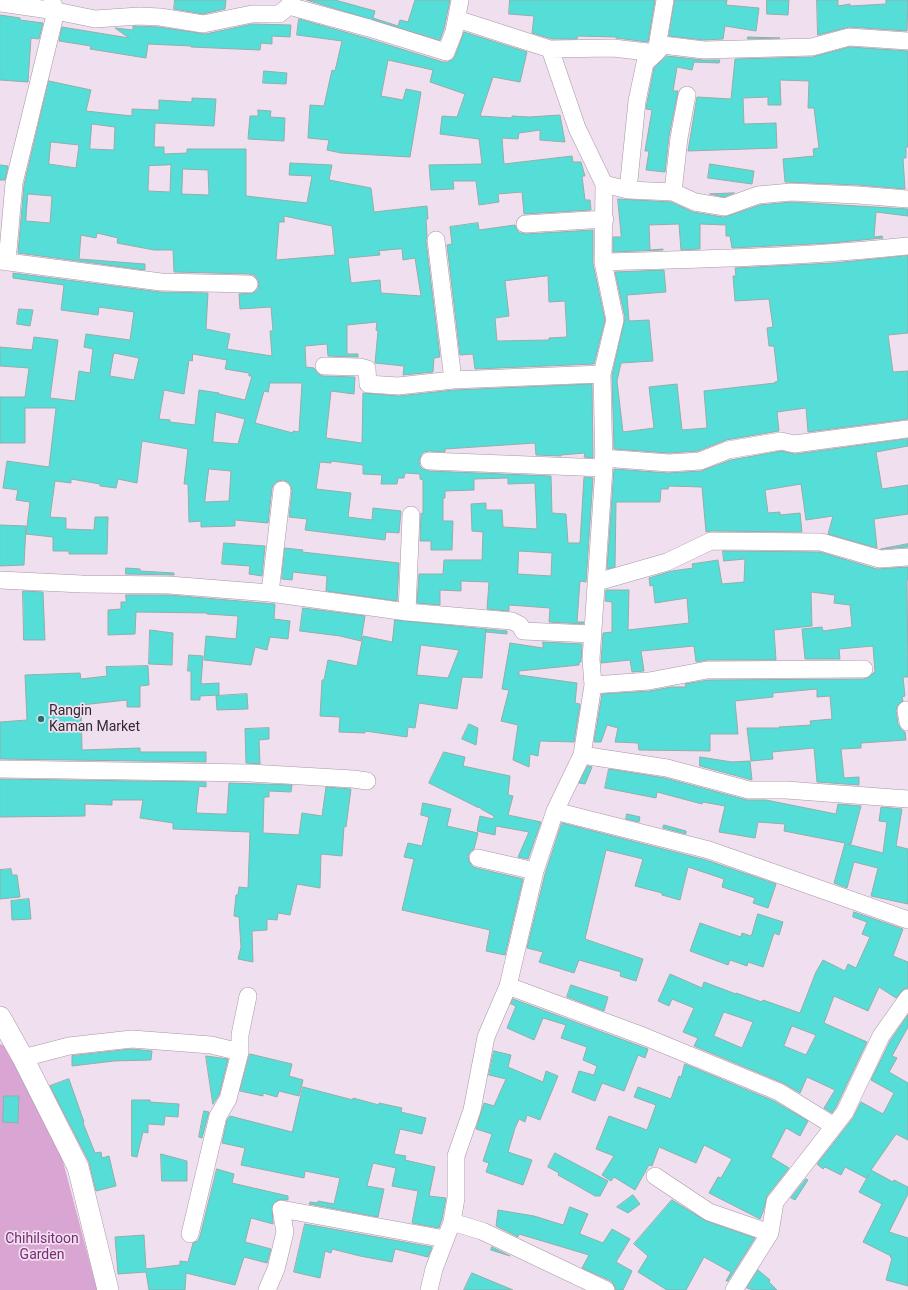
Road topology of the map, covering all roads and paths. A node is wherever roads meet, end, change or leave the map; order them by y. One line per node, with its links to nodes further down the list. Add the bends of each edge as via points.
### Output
1 (460, 0): 6 (street)
2 (665, 0): 9 (street)
3 (0, 3): 5 (street)
4 (290, 3): 5 (street, via 279,14 252,14 203,24 160,16 95,19); 6 (street, via 446,52)
5 (53, 6): 19 (street, via 14,183)
6 (458, 19): 8 (street)
7 (908, 41): 9 (street, via 849,37 812,47 704,50 663,45)
8 (550, 49): 9 (street, via 613,48); 11 (street, via 577,128)
9 (656, 53): 12 (street, via 645,63 637,101)
10 (687, 95): 13 (street)
11 (604, 184): 12 (street); 15 (street)
12 (628, 190): 13 (street)
13 (673, 192): 14 (street, via 695,202 725,207 758,195 791,192)
14 (908, 199)
15 (605, 219): 16 (street); 20 (street)
16 (525, 224)
17 (436, 240): 24 (street)
18 (908, 246): 20 (street, via 765,258)
19 (3, 262): 21 (street, via 160,282)
20 (603, 262): 23 (street, via 615,320)
21 (250, 284)
22 (324, 366): 24 (street, via 367,369 368,384 398,386)
23 (602, 374): 24 (street); 27 (street)
24 (453, 380)
25 (908, 429): 27 (street, via 794,444 781,441 728,450 700,460 669,463)
26 (429, 461): 27 (street)
27 (604, 463): 32 (street)
28 (282, 490): 33 (street)
29 (410, 514): 34 (street)
30 (908, 557): 32 (street, via 880,559 821,542 711,541 668,562)
31 (0, 580): 33 (street, via 168,585)
32 (597, 582): 35 (street)
33 (270, 593): 34 (street)
34 (407, 612): 35 (street, via 512,621 520,625 523,631)
35 (592, 634): 37 (street)
36 (864, 669): 37 (street, via 707,670 649,681)
37 (593, 685): 38 (street)
38 (582, 755): 41 (street, via 666,768 748,790 786,790); 42 (street)
39 (0, 769): 40 (street, via 250,773)
40 (367, 781)
41 (908, 799)
42 (555, 811): 44 (street); 45 (street, via 709,850)
43 (478, 858): 44 (street)
44 (535, 871): 46 (street)
45 (908, 920)
46 (508, 986): 52 (street, via 643,1036 779,1092); 54 (street, via 486,1037 472,1110 456,1156 456,1198)
47 (248, 996): 50 (street, via 240,1035)
48 (908, 998): 52 (street, via 881,1036 845,1112)
49 (0, 1017): 51 (street)
50 (240, 1052): 51 (street, via 211,1045 132,1039 69,1046); 56 (street, via 228,1099 218,1116)
51 (23, 1058): 58 (street, via 78,1167)
52 (834, 1126): 55 (street, via 774,1202)
53 (654, 1176): 55 (street, via 709,1212)
54 (452, 1222): 57 (street); 61 (street, via 482,1231)
55 (770, 1233): 62 (street)
56 (190, 1234)
57 (445, 1239): 59 (street, via 281,1209 285,1232 276,1269); 60 (street)
58 (108, 1290)
59 (267, 1290)
60 (429, 1290)
61 (606, 1290)
62 (734, 1290)

